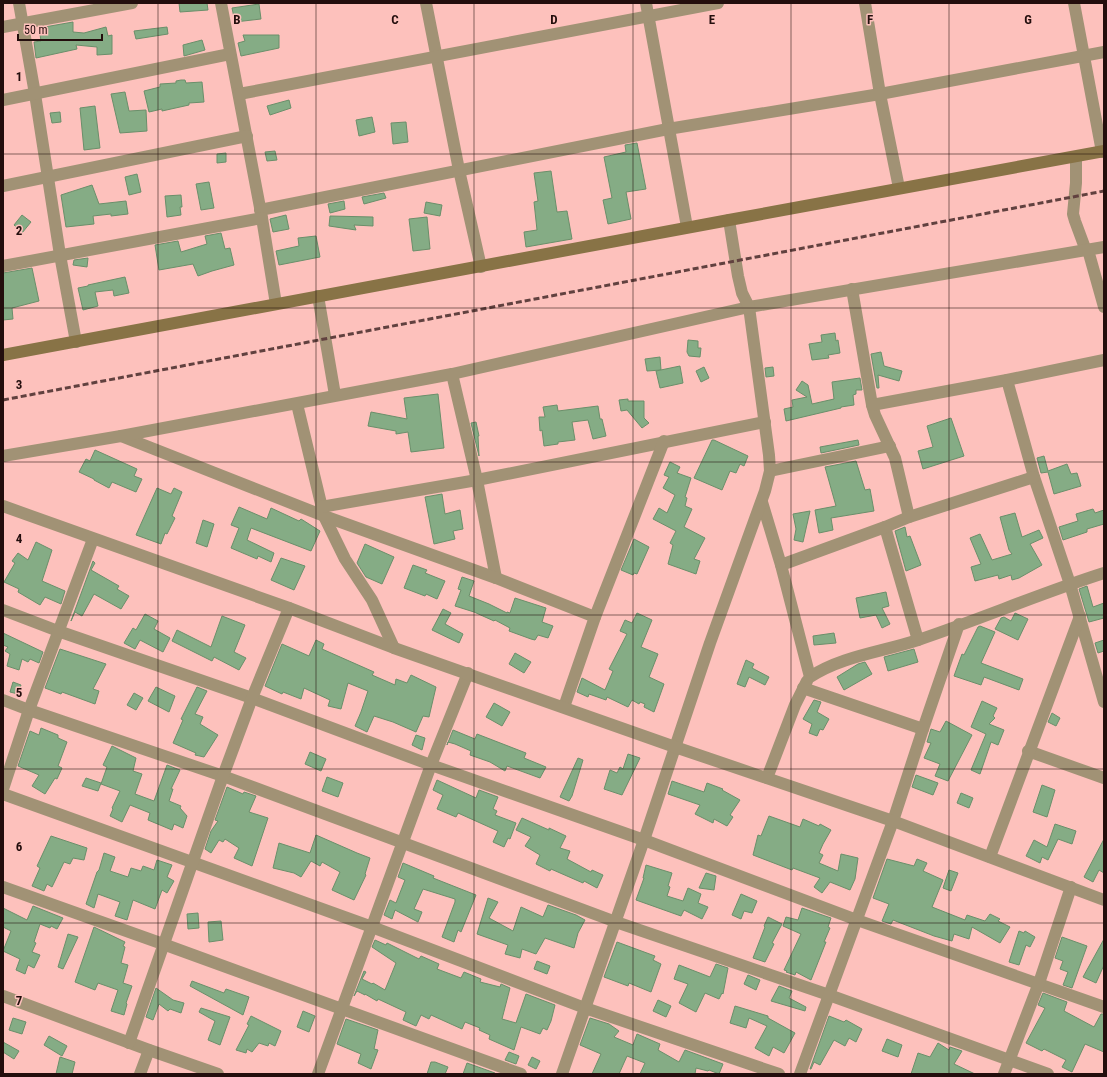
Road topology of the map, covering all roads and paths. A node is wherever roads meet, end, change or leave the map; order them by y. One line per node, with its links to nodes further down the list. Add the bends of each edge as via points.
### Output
1 (19, 3): 10 (street)
2 (132, 3): 10 (street)
3 (221, 3): 13 (street)
4 (426, 3): 15 (street)
5 (646, 3): 9 (street)
6 (718, 3): 9 (street)
7 (865, 3): 18 (street)
8 (1074, 3): 14 (street)
9 (648, 16): 15 (street); 20 (street)
10 (23, 23): 11 (street); 16 (street)
11 (3, 26)
12 (1104, 52): 14 (street)
13 (230, 54): 16 (street); 17 (street)
14 (1083, 56): 18 (street); 22 (street)
15 (436, 57): 17 (street); 24 (street)
16 (35, 94): 19 (street); 25 (street)
17 (239, 94): 21 (street)
18 (880, 94): 20 (street); 27 (street)
19 (3, 100)
20 (668, 129): 24 (street); 30 (street)
21 (247, 136): 25 (street); 28 (street)
22 (1103, 151): 23 (main road)
23 (1076, 157): 27 (main road); 32 (street, via 1073,214)
24 (459, 170): 28 (street); 35 (street)
25 (47, 178): 26 (street); 33 (street)
26 (3, 186)
27 (899, 188): 29 (main road)
28 (261, 214): 33 (street); 38 (street)
29 (729, 220): 30 (main road); 39 (street, via 738,276)
30 (687, 228): 35 (main road)
31 (1104, 247): 32 (street)
32 (1088, 250): 36 (street); 40 (street)
33 (60, 255): 34 (street); 41 (street)
34 (3, 266)
35 (481, 267): 37 (main road)
36 (852, 289): 39 (street); 48 (street)
37 (318, 296): 38 (main road); 46 (street)
38 (276, 304): 41 (main road)
39 (749, 307): 44 (street); 49 (street)
40 (1104, 307)
41 (76, 342): 42 (main road)
42 (3, 356)
43 (1104, 360): 45 (street)
44 (452, 374): 46 (street); 56 (street)
45 (1006, 380): 48 (street); 55 (street)
46 (335, 395): 47 (street)
47 (297, 404): 50 (street); 59 (street)
48 (872, 405): 52 (street)
49 (765, 422): 51 (street); 54 (street)
50 (121, 436): 53 (street); 59 (street)
51 (664, 441): 56 (street); 70 (street)
52 (890, 446): 54 (street); 60 (street)
53 (3, 456)
54 (770, 471): 57 (street)
55 (1034, 476): 60 (street); 66 (street)
56 (477, 480): 59 (street); 65 (street)
57 (762, 502): 63 (street); 84 (street)
58 (3, 506): 62 (street)
59 (323, 512): 65 (street); 74 (street, via 345,559 372,600)
60 (909, 517): 61 (street)
61 (885, 527): 63 (street); 73 (street)
62 (93, 539): 67 (street); 72 (street)
63 (781, 565): 76 (street)
64 (1104, 573): 66 (street)
65 (496, 578): 70 (street)
66 (1070, 584): 69 (street); 71 (street)
67 (289, 608): 74 (street); 78 (street)
68 (3, 610): 72 (street)
69 (1080, 616): 80 (street); 85 (street)
70 (595, 617): 81 (street)
71 (959, 624): 73 (street); 83 (street)
72 (58, 631): 78 (street); 82 (street)
73 (918, 640): 76 (street, via 838,662)
74 (394, 648): 75 (street)
75 (468, 673): 81 (street); 86 (street)
76 (810, 677): 77 (street)
77 (803, 688): 83 (street); 88 (street)
78 (252, 698): 86 (street); 87 (street)
79 (3, 700): 82 (street)
80 (1104, 702)
81 (564, 707): 84 (street)
82 (29, 710): 87 (street); 90 (street)
83 (923, 729): 92 (street)
84 (675, 747): 88 (street); 93 (street)
85 (1028, 751): 89 (street); 95 (street)
86 (432, 765): 93 (street); 94 (street)
87 (223, 776): 94 (street); 96 (street)
88 (767, 778): 92 (street)
89 (1104, 778)
90 (3, 789)
91 (3, 794): 96 (street)
92 (893, 821): 95 (street); 100 (street)
93 (644, 840): 100 (street); 101 (street)
94 (403, 843): 101 (street); 102 (street)
95 (990, 857): 98 (street)
96 (192, 862): 102 (street); 103 (street)
97 (3, 887): 103 (street)
98 (1071, 887): 99 (street); 104 (street)
99 (1104, 900)
100 (857, 920): 104 (street); 105 (street)
101 (616, 922): 105 (street); 108 (street)
102 (372, 927): 108 (street); 109 (street)
103 (163, 944): 109 (street); 110 (street)
104 (1039, 983): 107 (street); 112 (street)
105 (829, 995): 112 (street); 119 (street)
106 (3, 996): 110 (street)
107 (1104, 1007)
108 (585, 1008): 117 (street); 118 (street)
109 (342, 1010): 115 (street); 116 (street)
110 (129, 1043): 111 (street)
111 (149, 1050): 113 (street); 114 (street)
112 (1010, 1059): 120 (street); 121 (street)
113 (140, 1074)
114 (218, 1074)
115 (318, 1074)
116 (521, 1074)
117 (562, 1074)
118 (779, 1074)
119 (800, 1074)
120 (1004, 1074)
121 (1048, 1074)

